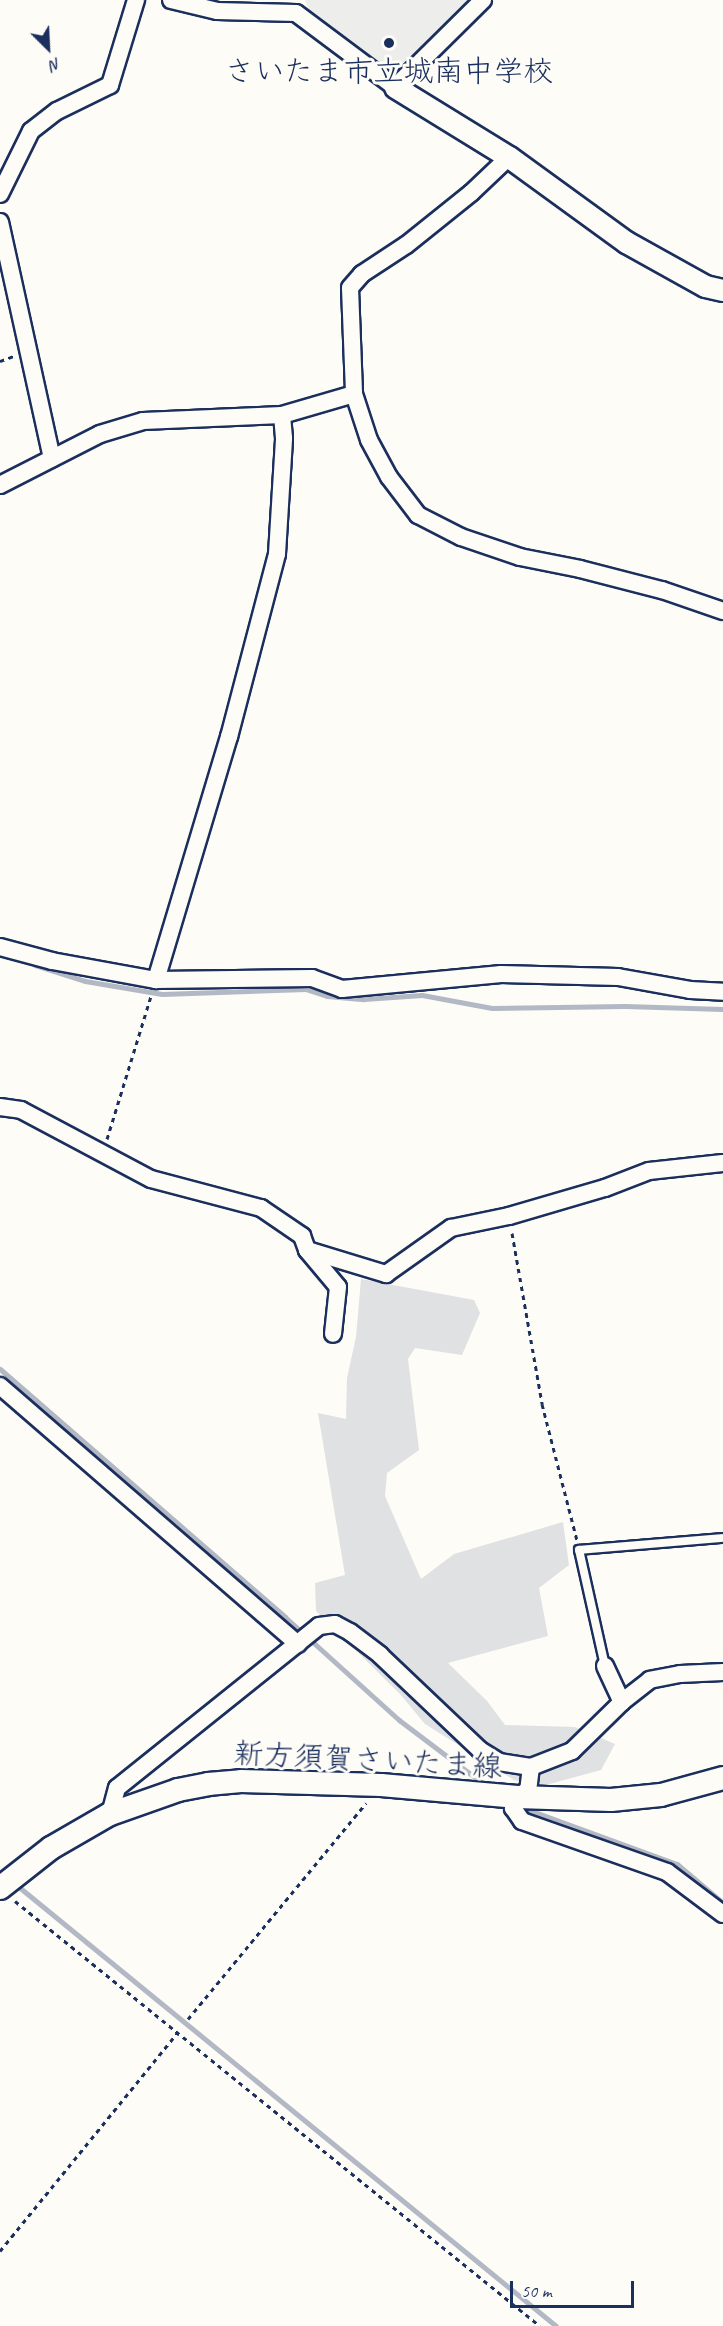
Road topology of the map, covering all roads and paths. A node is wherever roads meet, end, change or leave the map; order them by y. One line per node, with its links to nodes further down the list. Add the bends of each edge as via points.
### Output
1 (135, 0): 7 (street, via 110,85 57,111 31,131)
2 (171, 0): 4 (street, via 217,11)
3 (483, 0): 5 (street)
4 (294, 6): 5 (street)
5 (395, 87): 6 (street)
6 (509, 157): 9 (street, via 626,242 678,273); 10 (street, via 471,193 362,274 350,288)
7 (0, 194)
8 (0, 222): 12 (street)
9 (723, 290)
10 (354, 394): 11 (street); 14 (street, via 369,440 389,477 418,515 461,537 520,557 580,568)
11 (282, 416): 12 (street, via 143,421 100,434); 16 (street, via 277,554 229,737)
12 (52, 458): 13 (street)
13 (0, 485)
14 (723, 611)
15 (0, 947): 16 (street)
16 (156, 980): 17 (street, via 312,978 342,989 501,974 618,977); 19 (path)
17 (723, 992)
18 (0, 1107): 19 (street, via 21,1110)
19 (102, 1155): 22 (street, via 151,1179 261,1208 302,1236)
20 (723, 1163): 21 (street, via 649,1171 606,1188)
21 (509, 1216): 22 (street, via 451,1228 386,1274); 26 (path, via 542,1404)
22 (307, 1250): 23 (street, via 338,1287)
23 (333, 1334)
24 (0, 1386): 27 (street)
25 (723, 1538): 26 (lane)
26 (579, 1550): 28 (lane)
27 (298, 1644): 31 (street, via 319,1626 335,1624 380,1655 480,1750 499,1762); 35 (street, via 117,1788)
28 (605, 1666): 30 (street)
29 (723, 1672): 30 (street, via 650,1680)
30 (622, 1702): 31 (street, via 572,1751)
31 (531, 1767): 34 (street, via 528,1790)
32 (723, 1778): 34 (main road, 新方須賀さいたま線, via 661,1795 611,1800)
33 (381, 1785): 34 (main road, 新方須賀さいたま線); 35 (main road, 新方須賀さいたま線, via 241,1781 208,1784 178,1790); 38 (path)
34 (517, 1797): 37 (street, via 513,1808 522,1821 667,1872)
35 (110, 1814): 36 (main road, 新方須賀さいたま線, via 51,1848)
36 (4, 1892): 39 (path)
37 (723, 1914)
38 (188, 2019)
39 (177, 2033): 40 (path); 41 (path)
40 (0, 2251)
41 (540, 2326)

